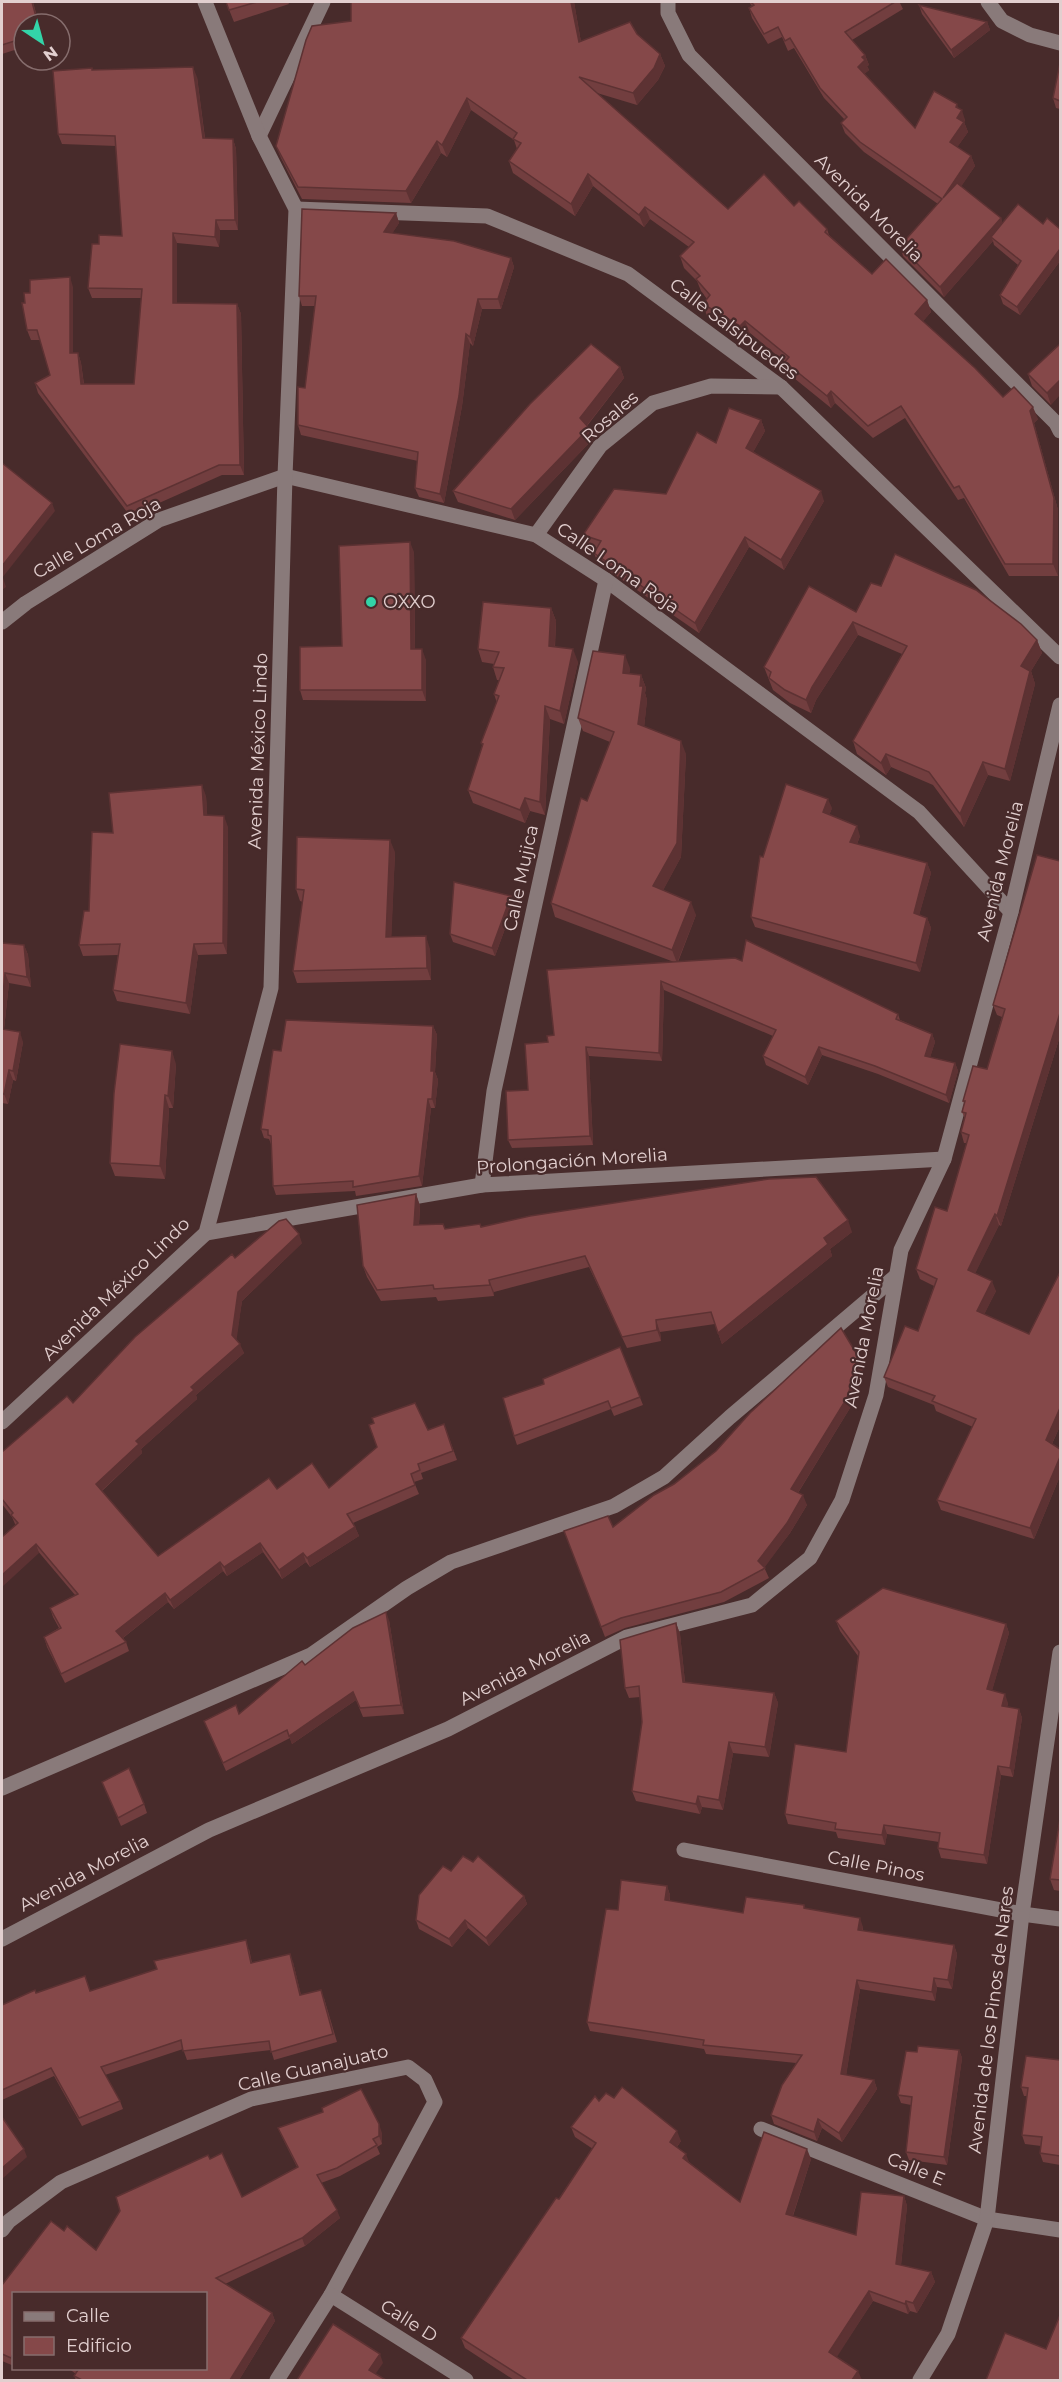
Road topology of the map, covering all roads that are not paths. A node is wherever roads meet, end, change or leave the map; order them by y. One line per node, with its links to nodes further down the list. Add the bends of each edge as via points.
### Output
1 (206, 2): 6 (street, Avenida México Lindo)
2 (322, 2): 6 (street)
3 (668, 2): 9 (street, Avenida Morelia, via 668,13 689,55)
4 (988, 2): 5 (street, via 1002,21 1030,35)
5 (1060, 43)
6 (259, 135): 7 (street, Avenida México Lindo)
7 (296, 209): 8 (street, Calle Salsipuedes, via 487,216 628,274); 10 (street, Avenida México Lindo)
8 (781, 387): 11 (street, Rosales, via 711,386 653,404 600,446); 14 (street, Calle Salsipuedes)
9 (1060, 431)
10 (285, 476): 11 (street, Calle Loma Roja); 13 (street, Calle Loma Roja, via 159,520); 19 (street, Avenida México Lindo, via 271,988)
11 (536, 535): 12 (street, Calle Loma Roja)
12 (606, 580): 16 (street, Calle Loma Roja, via 919,812); 18 (street, Calle Mujica, via 494,1091)
13 (2, 622)
14 (1060, 657)
15 (1060, 705): 16 (street, Avenida Morelia)
16 (1011, 912): 17 (street, Avenida Morelia)
17 (944, 1159): 18 (street, Prolongación Morelia); 20 (street, Avenida Morelia, via 901,1250)
18 (482, 1185): 19 (street, Prolongación Morelia)
19 (206, 1233): 21 (street, Avenida México Lindo)
20 (896, 1276): 23 (street, via 664,1477 624,1500 451,1562 311,1655); 27 (street, Avenida Morelia, via 876,1395 842,1500 810,1558 752,1605 627,1637 448,1729 209,1830)
21 (2, 1422)
22 (1060, 1652): 25 (street, Avenida de los Pinos de Nares)
23 (2, 1788)
24 (684, 1850): 25 (street, Calle Pinos)
25 (1022, 1914): 26 (street, Calle Pinos); 29 (street, Avenida de los Pinos de Nares)
26 (1060, 1919)
27 (2, 1939)
28 (761, 2129): 29 (street, Calle E)
29 (987, 2218): 31 (street, Calle E); 35 (street, Avenida de los Pinos de Nares, via 948,2334)
30 (2, 2230): 32 (street, Calle Guanajuato, via 60,2182 251,2099 408,2067 425,2080 435,2102)
31 (1060, 2230)
32 (331, 2295): 33 (street, Calle Guanajuato); 34 (street, Calle D)
33 (276, 2380)
34 (466, 2380)
35 (921, 2380)

